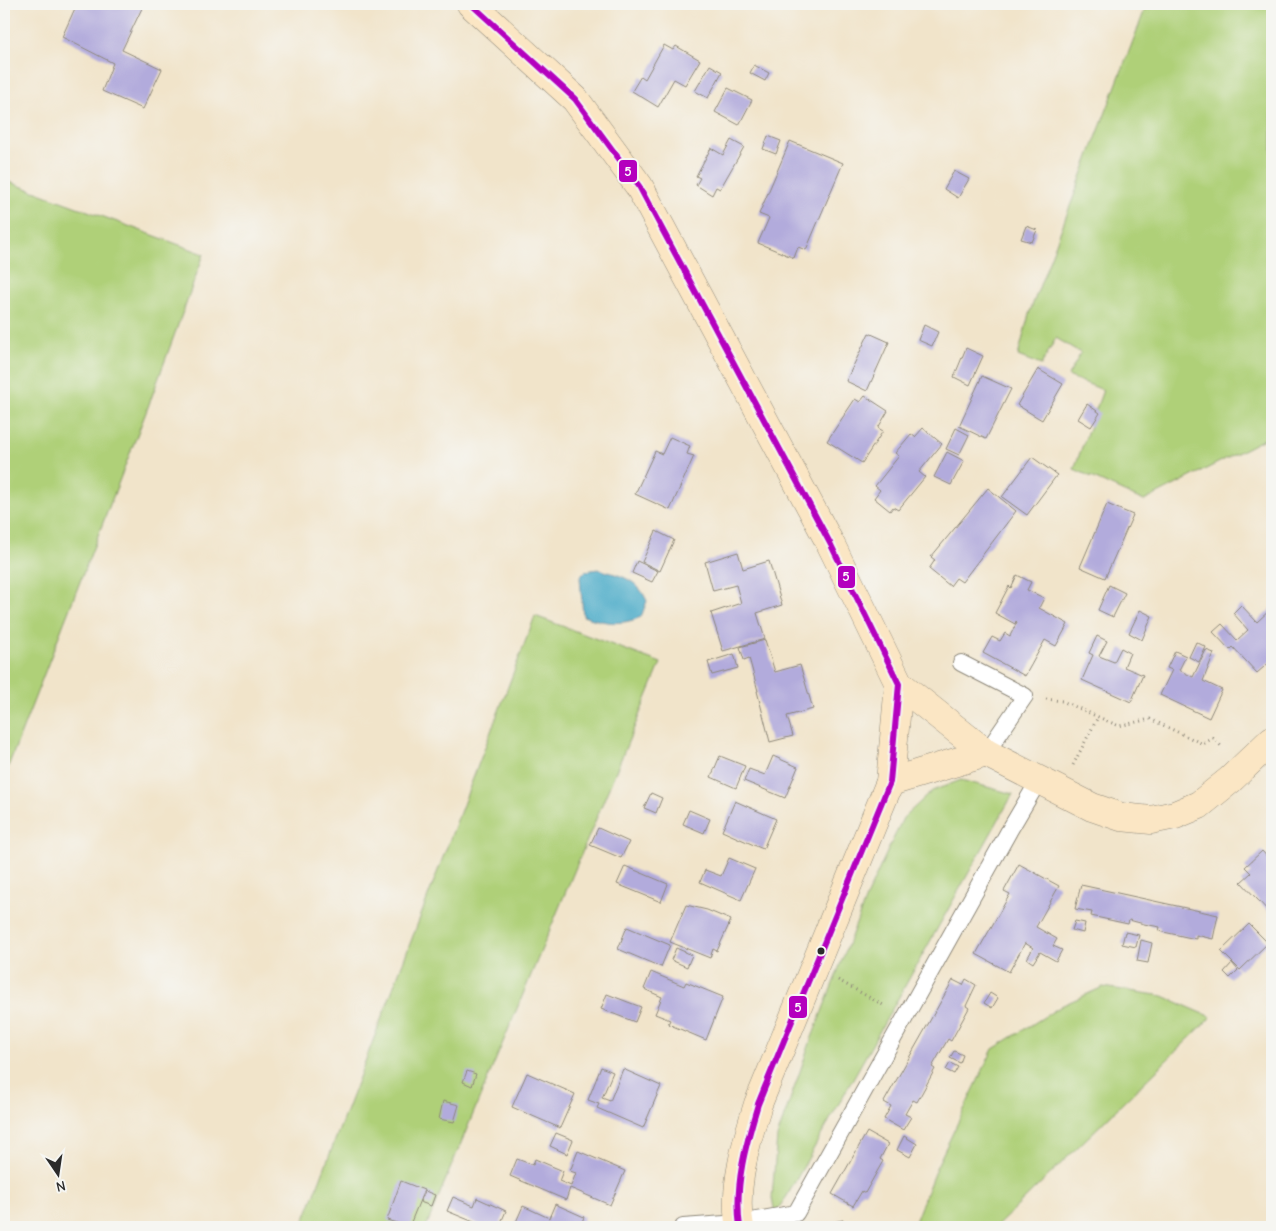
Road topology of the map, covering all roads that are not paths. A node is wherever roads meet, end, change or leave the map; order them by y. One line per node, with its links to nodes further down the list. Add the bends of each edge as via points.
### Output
1 (471, 4): 3 (street, via 576,98 639,186 831,545)
2 (962, 663): 5 (lane, via 1025,696)
3 (899, 684): 5 (street); 6 (street)
4 (1272, 740): 7 (street, via 1200,804 1175,815 1151,820 1121,817)
5 (986, 753): 6 (street); 7 (street)
6 (890, 782): 8 (street, via 758,1104 745,1145 739,1188)
7 (1050, 785): 8 (lane, via 1004,840 796,1213)
8 (739, 1225): 9 (lane)
9 (683, 1227)

